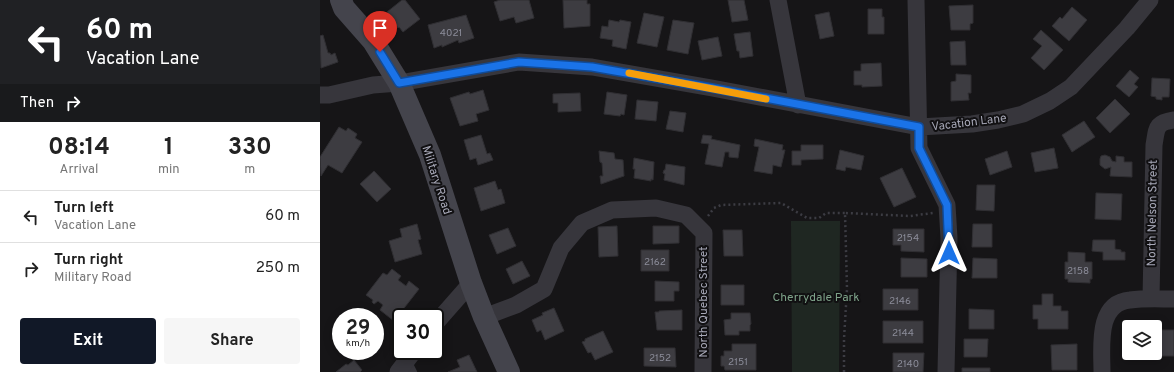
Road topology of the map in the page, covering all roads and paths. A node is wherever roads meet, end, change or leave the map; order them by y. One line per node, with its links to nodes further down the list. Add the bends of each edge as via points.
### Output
1 (341, 0): 5 (main road, Military Road, via 344,8 373,41)
2 (778, 0): 7 (street)
3 (916, 0): 9 (street)
4 (1150, 0): 9 (street, Vacation Lane, via 1071,87 1050,101 1023,114 998,120)
5 (399, 83): 6 (street, Vacation Lane, via 372,85); 7 (street, Vacation Lane, via 519,62 592,67); 13 (main road, Military Road, via 430,155)
6 (320, 95)
7 (798, 105): 9 (street, Vacation Lane)
8 (1174, 120): 14 (street, North Nelson Street, via 1164,122 1157,128 1154,145)
9 (919, 127): 10 (street, via 919,148 947,205)
10 (947, 212): 11 (path, via 910,216); 21 (street, via 949,238)
11 (845, 213): 12 (path, via 826,213 818,218 806,218 781,203 721,205); 20 (path, via 847,289)
12 (709, 214)
13 (471, 283): 16 (street); 17 (main road, Military Road)
14 (1150, 299): 15 (street); 22 (street, via 1129,300 1110,309 1103,331)
15 (1174, 299)
16 (444, 314)
17 (484, 317): 18 (main road, Military Road); 19 (street, North Quebec Street, via 516,305 544,289 561,248 582,223 612,210 656,208 686,215 704,233)
18 (510, 372)
19 (703, 372)
20 (844, 372)
21 (946, 372)
22 (1102, 372)

